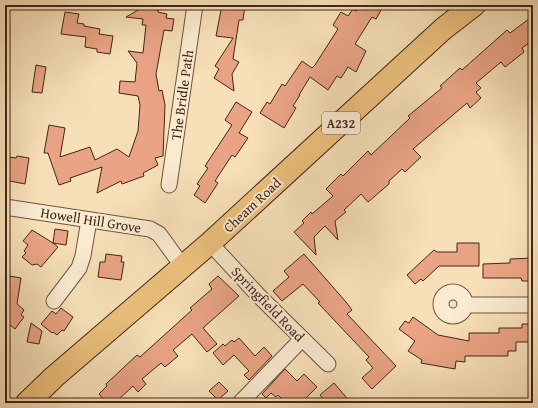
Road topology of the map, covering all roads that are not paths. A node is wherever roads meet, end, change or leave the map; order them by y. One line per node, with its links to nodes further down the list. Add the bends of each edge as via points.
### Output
1 (195, 5): 3 (street, The Bridle Path)
2 (474, 5): 6 (highway, Cheam Road / A232, via 443,29)
3 (169, 185)
4 (5, 207): 5 (street, Howell Hill Grove)
5 (90, 220): 7 (street, Howell Hill Grove, via 150,229 159,234); 8 (street, via 84,256)
6 (210, 243): 7 (highway, Cheam Road / A232); 11 (street, Springfield Road)
7 (183, 267): 13 (highway, Cheam Road / A232)
8 (54, 301)
9 (465, 305): 10 (street)
10 (533, 305)
11 (302, 340): 12 (street, Springfield Road); 14 (street)
12 (328, 364)
13 (27, 403)
14 (240, 403)

